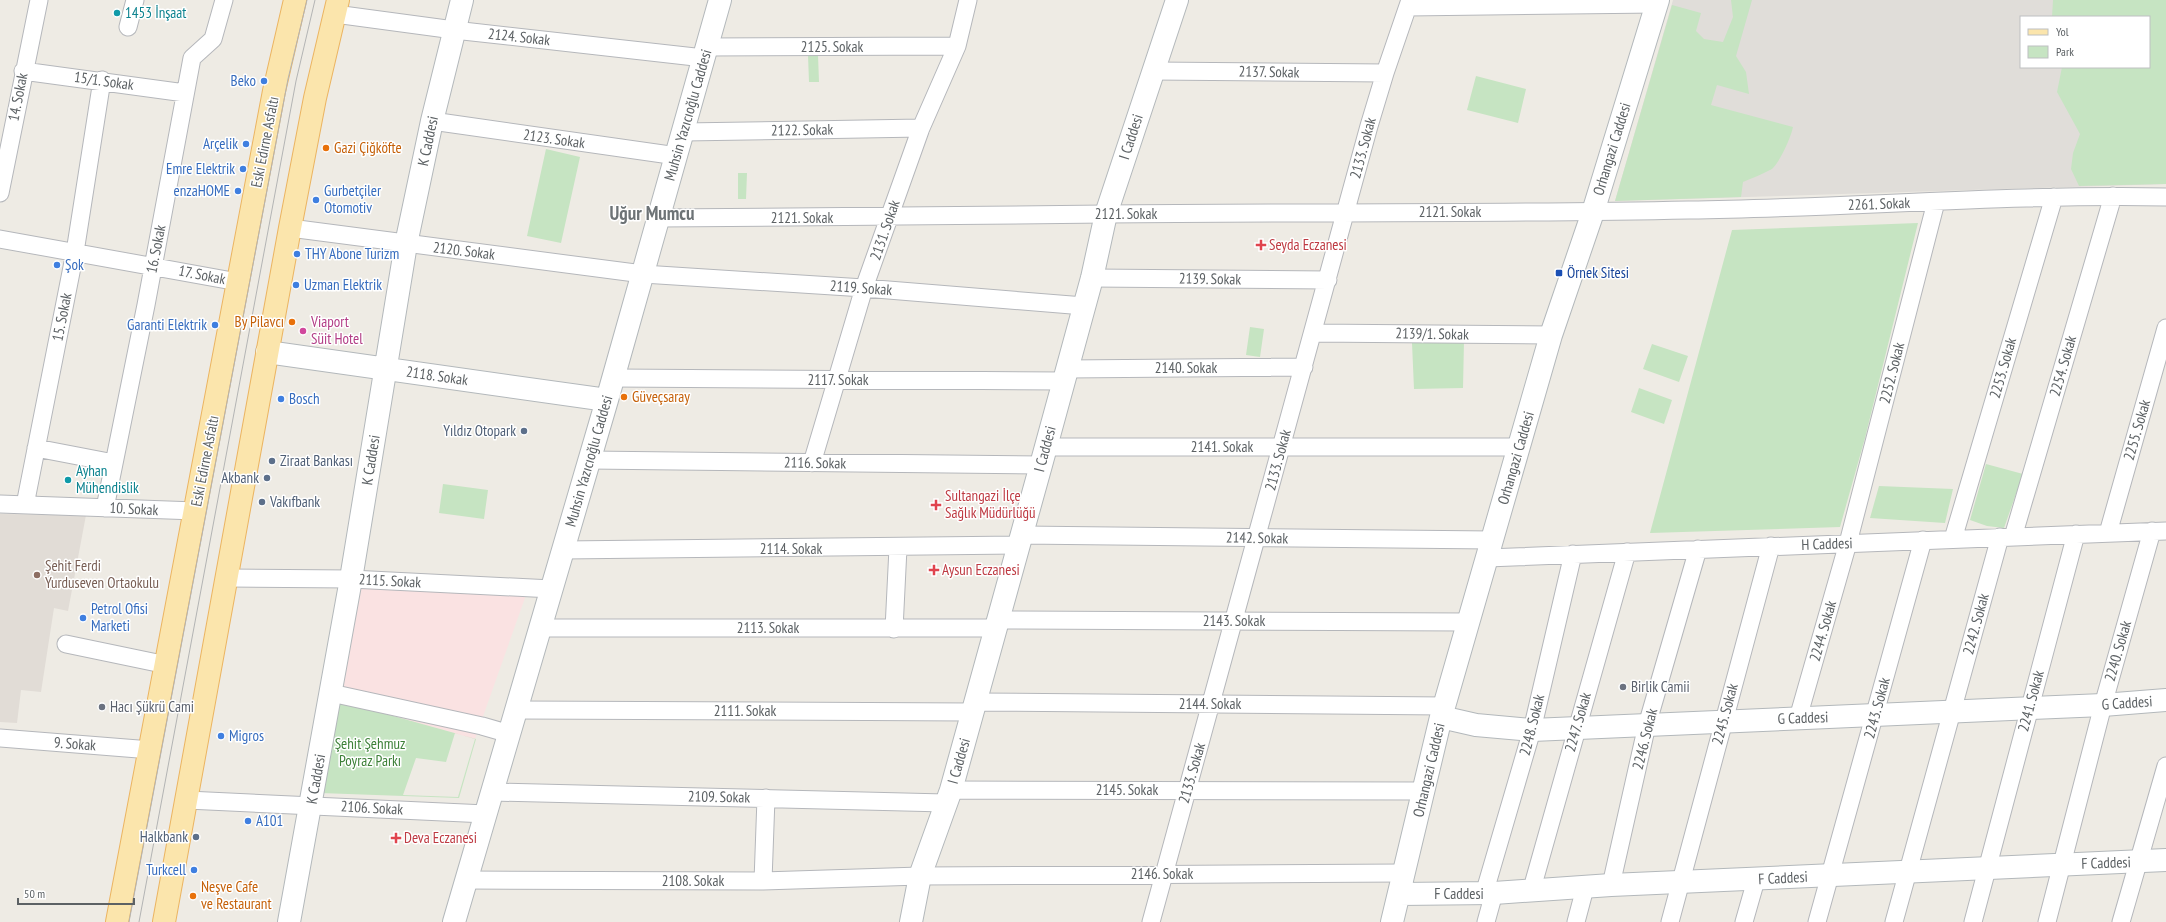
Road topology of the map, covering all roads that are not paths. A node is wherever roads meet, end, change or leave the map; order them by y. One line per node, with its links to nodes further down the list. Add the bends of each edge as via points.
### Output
1 (39, 0): 16 (street, 14. Sokak)
2 (135, 0): 12 (street)
3 (224, 0): 20 (street, 16. Sokak, via 213,39 192,58)
4 (295, 0): 43 (main road, Eski Edirne Asfaltı, via 274,92)
5 (462, 0): 13 (street, K Caddesi)
6 (720, 0): 15 (street, Muhsin Yazıcıoğlu Caddesi)
7 (968, 0): 14 (street, 2131. Sokak)
8 (1177, 0): 17 (street, I Caddesi)
9 (1657, 2): 10 (street); 30 (street, Orhangazi Caddesi)
10 (1409, 4): 18 (street, 2133. Sokak)
11 (336, 7): 13 (street, 2124. Sokak); 35 (main road, via 315,98)
12 (128, 27)
13 (454, 30): 15 (street, 2124. Sokak); 21 (street, K Caddesi)
14 (957, 46): 15 (street, 2125. Sokak); 22 (street, 2131. Sokak)
15 (706, 52): 23 (street, Muhsin Yazıcıoğlu Caddesi)
16 (23, 71): 19 (street, 15/1. Sokak); 25 (street, 14. Sokak)
17 (1153, 71): 18 (street, 2137. Sokak); 32 (street, I Caddesi)
18 (1385, 73): 31 (street, 2133. Sokak)
19 (102, 80): 20 (street, 15/1. Sokak); 38 (street, 15. Sokak)
20 (186, 93): 39 (street, 16. Sokak)
21 (432, 121): 24 (street, 2123. Sokak); 37 (street, K Caddesi)
22 (921, 128): 23 (street, 2122. Sokak); 34 (street, 2131. Sokak)
23 (684, 132): 24 (street, Muhsin Yazıcıoğlu Caddesi)
24 (677, 156): 33 (street, Muhsin Yazıcıoğlu Caddesi)
25 (0, 193)
26 (2113, 196): 27 (street, 2261. Sokak); 28 (street, 2261. Sokak); 70 (street, 2254. Sokak)
27 (2054, 197): 29 (street, 2261. Sokak); 72 (street, 2253. Sokak)
28 (2166, 197)
29 (1936, 202): 30 (street, 2261. Sokak); 75 (street, 2252. Sokak)
30 (1593, 212): 31 (street, 2121. Sokak); 48 (street, Orhangazi Caddesi)
31 (1346, 213): 32 (street, 2121. Sokak); 42 (street, 2133. Sokak)
32 (1106, 214): 34 (street, 2121. Sokak); 41 (street, I Caddesi)
33 (659, 218): 34 (street, 2121. Sokak); 40 (street, Muhsin Yazıcıoğlu Caddesi)
34 (889, 218): 44 (street, 2131. Sokak)
35 (290, 228): 37 (street, 2120. Sokak); 49 (main road)
36 (0, 239): 38 (street, 17. Sokak)
37 (406, 244): 40 (street, 2120. Sokak); 51 (street, K Caddesi)
38 (75, 252): 39 (street, 17. Sokak); 58 (street, 15. Sokak)
39 (153, 266): 43 (street, 17. Sokak); 61 (street, 16. Sokak)
40 (640, 273): 44 (street, 2119. Sokak); 53 (street, Muhsin Yazıcıoğlu Caddesi)
41 (1092, 278): 42 (street, 2139. Sokak); 45 (street, I Caddesi)
42 (1328, 280): 47 (street, 2133. Sokak)
43 (238, 282): 66 (main road, Eski Edirne Asfaltı)
44 (864, 288): 45 (street, 2119. Sokak); 54 (street, 2131. Sokak)
45 (1084, 306): 52 (street, I Caddesi)
46 (2166, 328): 68 (street, 2255. Sokak)
47 (1313, 333): 48 (street, 2139/1. Sokak); 50 (street, 2133. Sokak)
48 (1551, 335): 57 (street, Orhangazi Caddesi)
49 (267, 352): 51 (street, 2118. Sokak); 83 (main road)
50 (1304, 367): 52 (street, 2140. Sokak); 56 (street, 2133. Sokak)
51 (386, 369): 55 (street, 2118. Sokak); 84 (street, K Caddesi)
52 (1066, 375): 54 (street, 2117. Sokak); 59 (street, I Caddesi)
53 (613, 378): 54 (street, 2117. Sokak); 55 (street, Muhsin Yazıcıoğlu Caddesi)
54 (837, 380): 62 (street, 2131. Sokak)
55 (607, 400): 60 (street, Muhsin Yazıcıoğlu Caddesi)
56 (1281, 447): 57 (street, 2141. Sokak); 59 (street, 2141. Sokak); 71 (street, 2133. Sokak)
57 (1519, 447): 78 (street, Orhangazi Caddesi)
58 (36, 448): 61 (street); 64 (street, 15. Sokak)
59 (1043, 456): 62 (street, 2116. Sokak); 73 (street, I Caddesi)
60 (589, 460): 62 (street, 2116. Sokak); 80 (street, Muhsin Yazıcıoğlu Caddesi)
61 (114, 463): 65 (street, 16. Sokak)
62 (812, 463)
63 (0, 504): 64 (street, 10. Sokak)
64 (25, 504): 65 (street, 10. Sokak)
65 (105, 508): 66 (street, 10. Sokak)
66 (196, 511): 92 (main road, Eski Edirne Asfaltı)
67 (2159, 531): 68 (street, H Caddesi); 96 (street, 2240. Sokak)
68 (2108, 533): 69 (street, H Caddesi)
69 (2076, 534): 70 (street, H Caddesi); 98 (street, 2241. Sokak)
70 (2007, 537): 72 (street, H Caddesi); 101 (street, 2242. Sokak)
71 (1259, 538): 73 (street, 2142. Sokak); 78 (street, 2142. Sokak); 86 (street, 2133. Sokak)
72 (1953, 539): 74 (street, H Caddesi)
73 (1020, 540): 77 (street, 2114. Sokak); 88 (street, I Caddesi)
74 (1923, 540): 75 (street, H Caddesi); 102 (street, 2243. Sokak)
75 (1848, 543): 76 (street, H Caddesi); 103 (street, 2244. Sokak)
76 (1771, 546): 79 (street, H Caddesi); 104 (street, 2245. Sokak)
77 (898, 548): 80 (street, 2114. Sokak); 90 (street)
78 (1490, 549): 82 (street, H Caddesi); 87 (street, Orhangazi Caddesi)
79 (1698, 549): 81 (street, H Caddesi); 105 (street, 2246. Sokak)
80 (563, 550): 85 (street, Muhsin Yazıcıoğlu Caddesi)
81 (1627, 552): 82 (street, H Caddesi); 106 (street, 2247. Sokak)
82 (1573, 554): 107 (street, 2248. Sokak)
83 (228, 578): 84 (street, 2115. Sokak); 117 (main road)
84 (351, 579): 85 (street, 2115. Sokak); 93 (street, K Caddesi)
85 (552, 588): 89 (street, Muhsin Yazıcıoğlu Caddesi)
86 (1235, 621): 87 (street, 2143. Sokak); 88 (street, 2143. Sokak); 95 (street, 2133. Sokak)
87 (1469, 622): 100 (street, Orhangazi Caddesi)
88 (997, 624): 90 (street, 2113. Sokak); 97 (street, I Caddesi)
89 (540, 628): 90 (street, 2113. Sokak); 99 (street, Muhsin Yazıcıoğlu Caddesi)
90 (894, 629)
91 (66, 644): 92 (street)
92 (167, 665): 110 (main road, Eski Edirne Asfaltı)
93 (331, 693): 108 (street); 118 (street, K Caddesi)
94 (2166, 700): 96 (street, G Caddesi)
95 (1212, 704): 97 (street, 2144. Sokak); 100 (street, 2144. Sokak); 112 (street, 2133. Sokak)
96 (2103, 705): 98 (street, G Caddesi); 122 (street, 2240. Sokak)
97 (974, 707): 99 (street, 2111. Sokak); 115 (street, I Caddesi)
98 (2030, 707): 101 (street, G Caddesi); 123 (street, 2241. Sokak)
99 (517, 710): 108 (street, Muhsin Yazıcıoğlu Caddesi)
100 (1443, 711): 107 (street, G Caddesi, via 1476,725); 113 (street, Orhangazi Caddesi)
101 (1952, 711): 102 (street, G Caddesi); 124 (street)
102 (1875, 715): 103 (street, G Caddesi); 128 (street, 2243. Sokak)
103 (1798, 718): 104 (street, G Caddesi)
104 (1723, 722): 105 (street, G Caddesi); 132 (street, 2245. Sokak)
105 (1647, 725): 106 (street, G Caddesi); 133 (street, 2246. Sokak)
106 (1577, 728): 107 (street, G Caddesi); 135 (street, 2247. Sokak)
107 (1532, 730): 136 (street, 2248. Sokak)
108 (510, 734): 114 (street, Muhsin Yazıcıoğlu Caddesi)
109 (0, 738): 110 (street, 9. Sokak)
110 (151, 750): 138 (main road, Eski Edirne Asfaltı)
111 (2166, 766): 121 (street)
112 (1188, 790): 113 (street, 2145. Sokak); 115 (street, 2145. Sokak); 126 (street, 2133. Sokak)
113 (1424, 791): 125 (street, Orhangazi Caddesi)
114 (492, 792): 116 (street, 2109. Sokak); 119 (street, Muhsin Yazıcıoğlu Caddesi)
115 (948, 797): 116 (street, 2109. Sokak); 127 (street, I Caddesi)
116 (766, 798): 131 (street)
117 (187, 800): 118 (street, 2106. Sokak); 139 (main road)
118 (311, 804): 119 (street, 2106. Sokak); 140 (street, K Caddesi)
119 (486, 814): 129 (street, Muhsin Yazıcıoğlu Caddesi)
120 (2166, 860): 121 (street, F Caddesi)
121 (2138, 862): 122 (street, F Caddesi); 153 (street)
122 (2062, 864): 123 (street, F Caddesi); 152 (street, 2240. Sokak)
123 (1986, 868): 124 (street, F Caddesi); 151 (street, 2241. Sokak)
124 (1908, 872): 128 (street, F Caddesi); 150 (street)
125 (1404, 873): 126 (street, 2146. Sokak); 137 (street, Orhangazi Caddesi)
126 (1164, 874): 127 (street, 2146. Sokak); 143 (street, 2133. Sokak)
127 (920, 876): 131 (street, 2108. Sokak); 142 (street, I Caddesi)
128 (1830, 876): 130 (street, F Caddesi); 149 (street, 2243. Sokak)
129 (467, 880): 131 (street, 2108. Sokak); 141 (street, Muhsin Yazıcıoğlu Caddesi)
130 (1756, 880): 132 (street, F Caddesi); 148 (street)
131 (763, 881)
132 (1680, 882): 133 (street, F Caddesi); 147 (street, 2245. Sokak)
133 (1611, 885): 134 (street, F Caddesi)
134 (1585, 888): 135 (street, F Caddesi); 146 (street)
135 (1531, 892): 136 (street, F Caddesi)
136 (1489, 893): 137 (street, F Caddesi); 145 (street, 2248. Sokak)
137 (1399, 894): 144 (street, Orhangazi Caddesi)
138 (117, 922)
139 (164, 922)
140 (289, 922)
141 (454, 922)
142 (911, 922)
143 (1151, 922)
144 (1392, 922)
145 (1486, 922)
146 (1576, 922)
147 (1670, 922)
148 (1744, 922)
149 (1818, 922)
150 (1894, 922)
151 (1973, 922)
152 (2047, 922)
153 (2121, 922)

